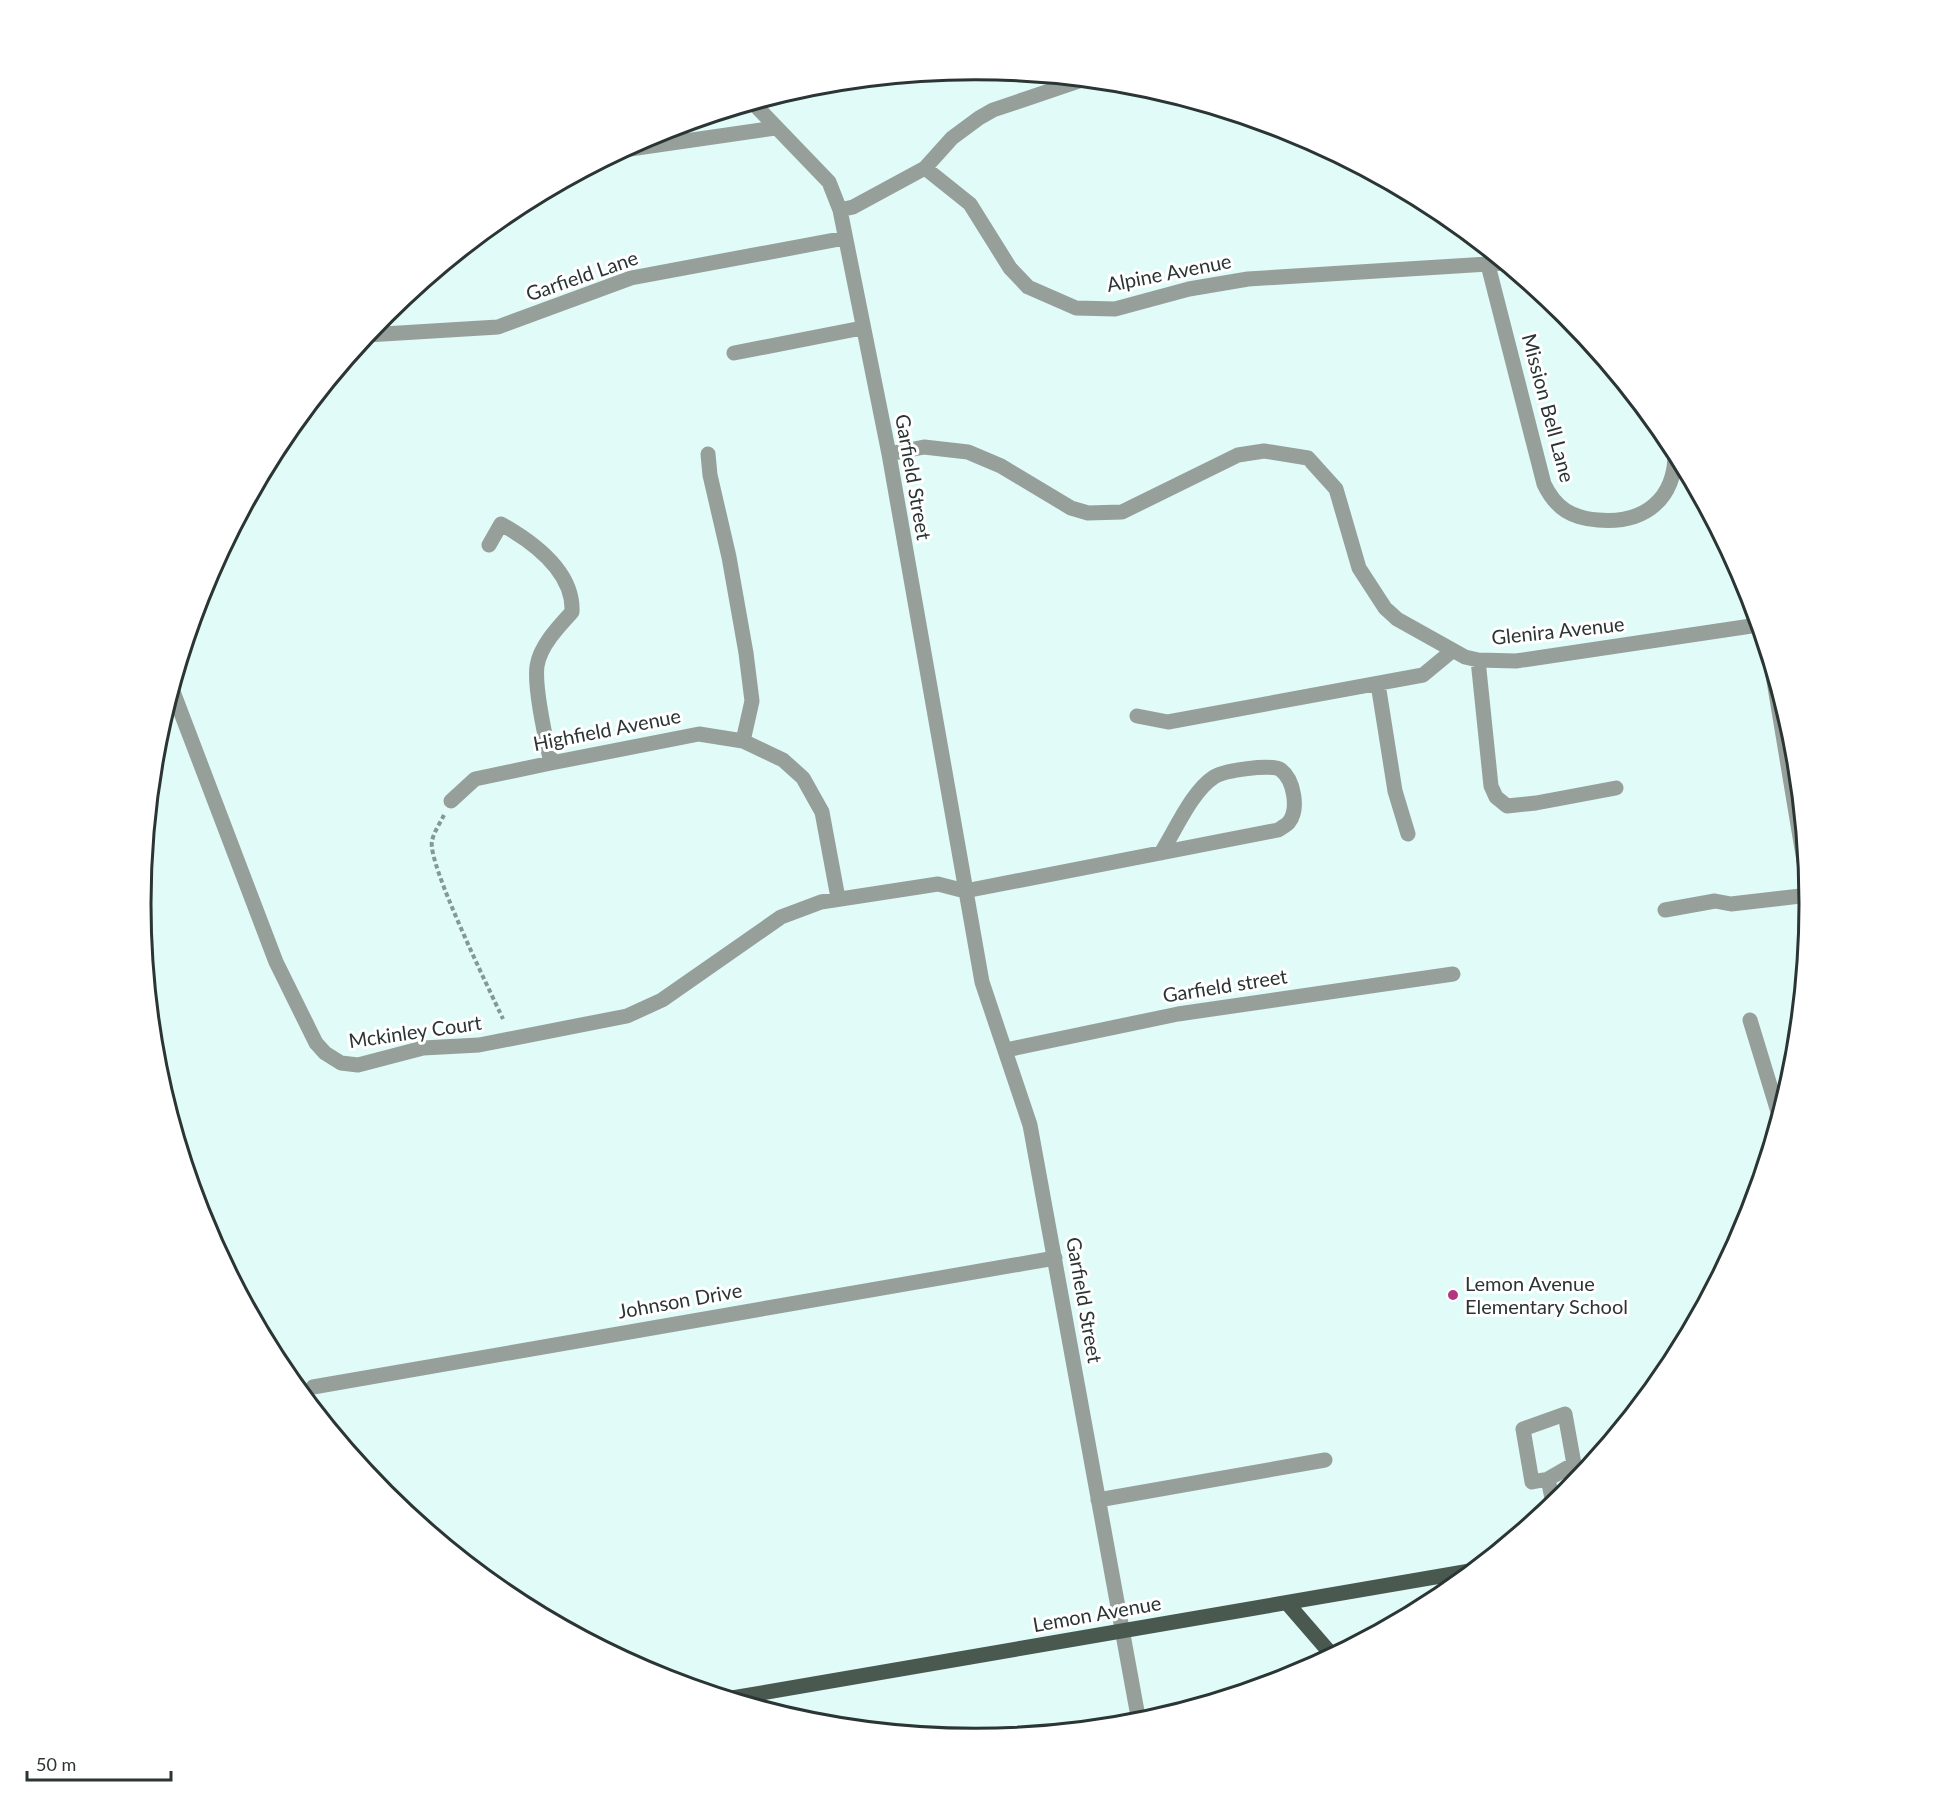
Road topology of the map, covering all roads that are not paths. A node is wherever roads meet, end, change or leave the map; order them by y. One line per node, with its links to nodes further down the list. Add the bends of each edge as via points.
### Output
1 (1067, 85): 5 (street, via 979,117 952,138)
2 (758, 109): 3 (street, Garfield Street)
3 (775, 128): 4 (street); 6 (street, Garfield Street, via 829,182)
4 (651, 146)
5 (925, 168): 6 (street, via 853,207); 8 (street, Alpine Avenue, via 970,204 1010,268 1028,287 1076,308 1115,309 1189,289 1248,279)
6 (840, 210): 7 (street, Garfield Street)
7 (845, 238): 10 (street, Garfield Street); 11 (street, Garfield Lane, via 631,278 498,327)
8 (1494, 264)
9 (1496, 266): 15 (street, Mission Bell Lane, via 1544,484 1561,508 1577,518 1613,521 1636,517 1664,495)
10 (862, 328): 12 (street); 14 (street, Garfield Street)
11 (379, 334)
12 (734, 353)
13 (708, 454): 23 (street, via 752,701)
14 (889, 454): 18 (street, Glenira Avenue, via 924,447 968,452 1001,466 1071,508 1088,513 1122,512 1238,455 1264,451 1308,458 1336,489 1359,568 1384,608); 29 (street, Garfield Street)
15 (1673, 467)
16 (489, 544): 24 (street, via 501,524 529,539 566,582 573,600 572,612 556,629 537,666 543,730)
17 (1750, 626): 19 (street, Glenira Avenue, via 1516,661)
18 (1452, 651): 19 (street, Glenira Avenue); 20 (street, via 1423,675)
19 (1479, 660): 25 (street, via 1491,786 1496,797 1507,806)
20 (1378, 684): 22 (street, via 1168,722); 27 (street, via 1395,791)
21 (177, 701): 31 (street, Mckinley Court, via 276,962 316,1042 324,1053 341,1063 358,1065 423,1048 479,1045 627,1016 662,999 781,916)
22 (1137, 716)
23 (743, 741): 24 (street, Highfield Avenue, via 699,734); 31 (street, Highfield Avenue, via 783,760 803,778 822,812)
24 (551, 763): 26 (street, Highfield Avenue, via 475,779)
25 (1616, 788)
26 (451, 801)
27 (1408, 834)
28 (1161, 853): 28 (street, via 1278,830 1289,822 1293,810 1290,782 1281,770 1267,766 1216,776 1202,787); 29 (street)
29 (965, 891): 31 (street, via 938,884); 35 (street, Garfield Street, via 982,982)
30 (1799, 897): 32 (street, via 1731,904 1715,901)
31 (838, 898)
32 (1665, 909)
33 (1453, 974): 35 (street, Garfield street, via 1178,1014)
34 (1750, 1020): 36 (street)
35 (1006, 1050): 37 (street, Garfield Street, via 1030,1125)
36 (1775, 1101)
37 (1055, 1258): 38 (street, Johnson Drive); 42 (street, Garfield Street)
38 (313, 1387)
39 (1325, 1460): 42 (street)
40 (1548, 1479): 40 (street, via 1574,1464 1565,1414 1522,1430 1532,1482); 41 (street)
41 (1551, 1493)
42 (1098, 1500): 45 (street, Garfield Street)
43 (1454, 1574): 44 (main road, Lemon Avenue)
44 (1287, 1603): 45 (main road, Lemon Avenue); 46 (main road)
45 (1122, 1631): 47 (main road, Lemon Avenue); 48 (street, Garfield Street)
46 (1327, 1648)
47 (749, 1695)
48 (1137, 1712)

